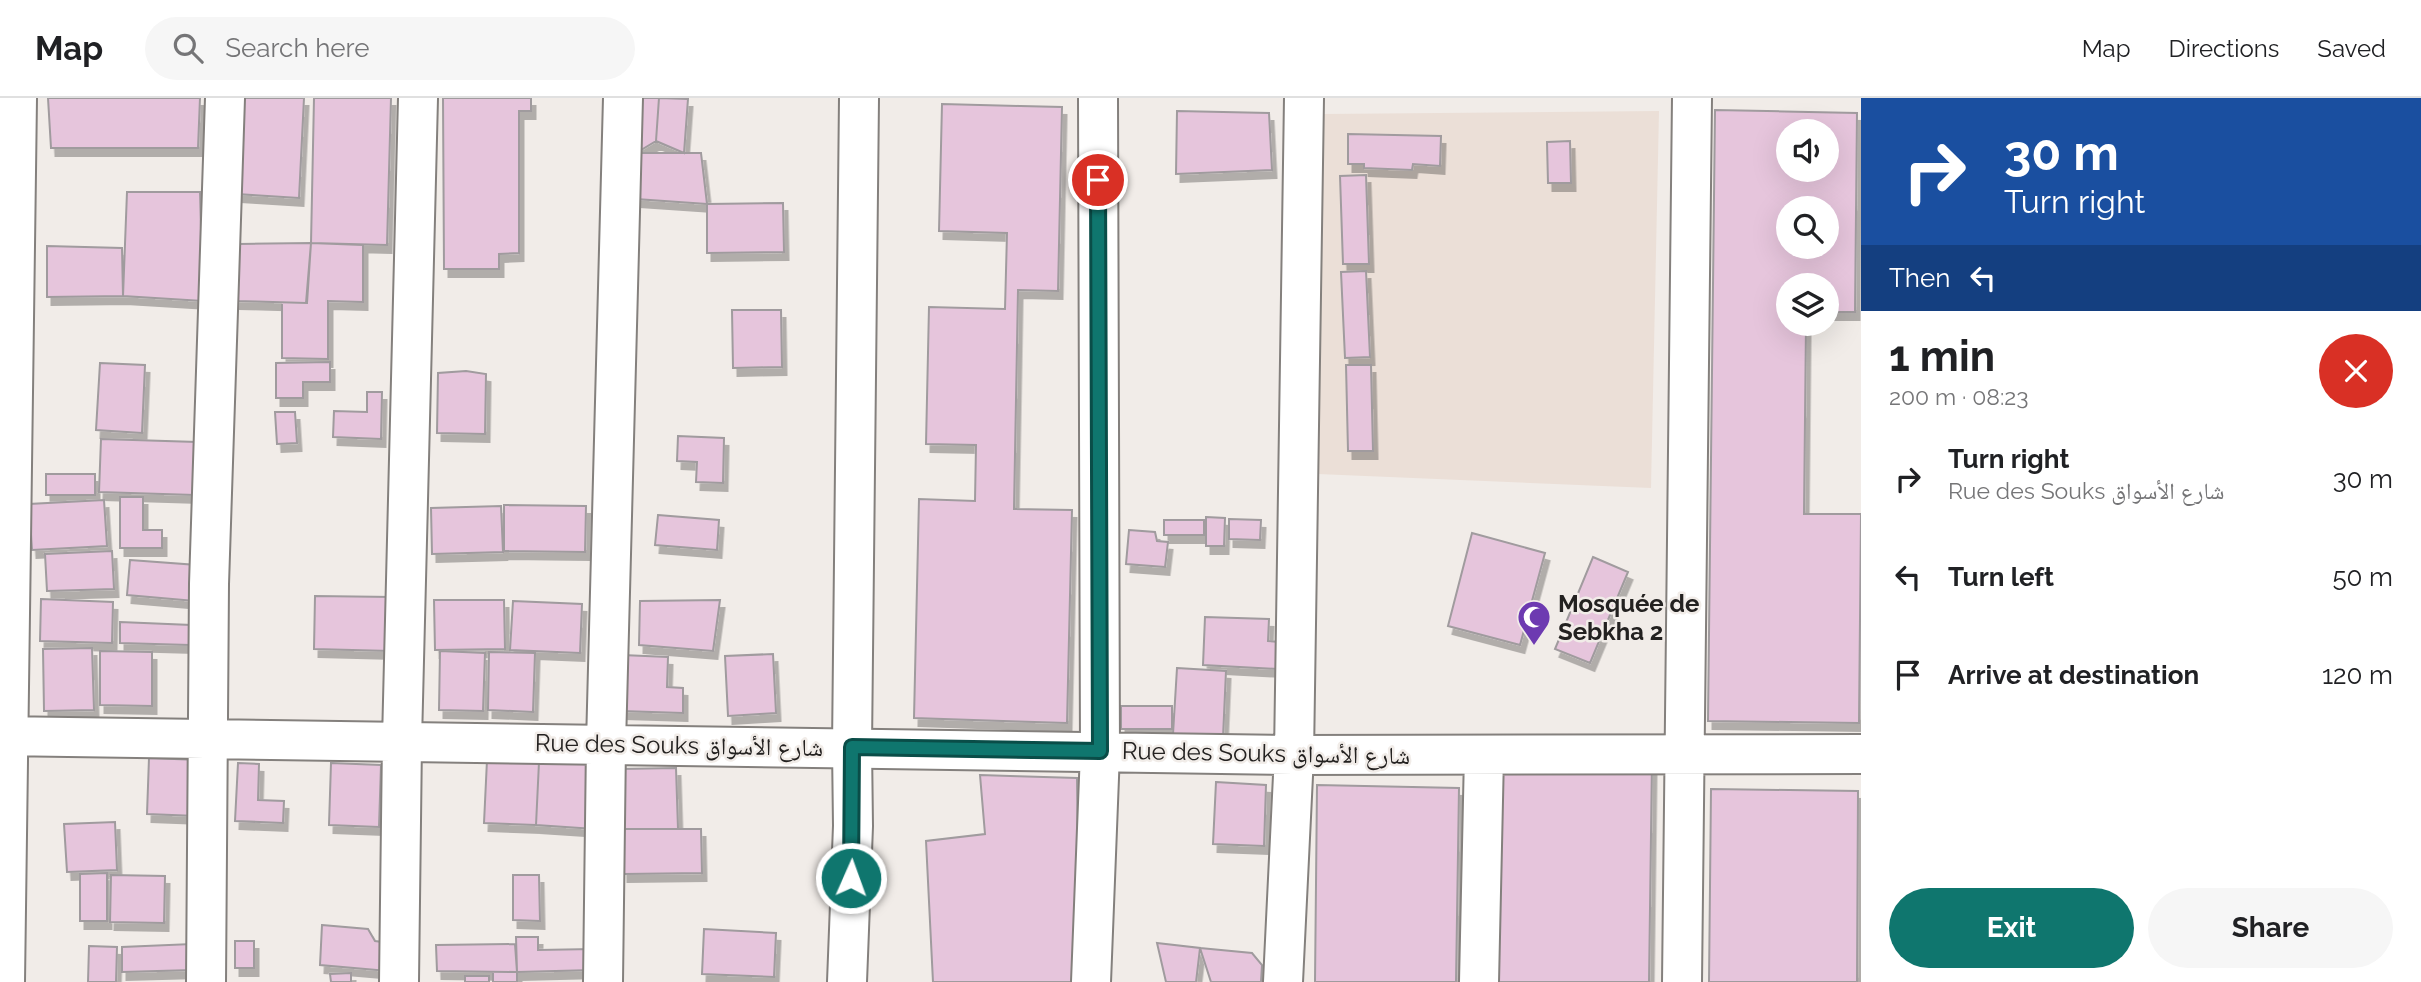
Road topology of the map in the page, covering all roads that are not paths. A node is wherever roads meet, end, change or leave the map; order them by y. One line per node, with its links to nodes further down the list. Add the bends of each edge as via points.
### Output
1 (17, 98): 9 (street)
2 (225, 98): 10 (street)
3 (418, 98): 11 (street)
4 (623, 98): 12 (street)
5 (859, 98): 13 (street)
6 (1098, 98): 14 (street)
7 (1304, 98): 16 (street)
8 (1692, 98): 18 (street)
9 (4, 736): 10 (street, Rue des Souks شارع الأسواق); 19 (street)
10 (207, 739): 11 (street, Rue des Souks شارع الأسواق); 20 (street)
11 (402, 741): 12 (street, Rue des Souks شارع الأسواق); 21 (street)
12 (606, 744): 13 (street, Rue des Souks شارع الأسواق); 22 (street)
13 (852, 747): 14 (street, Rue des Souks شارع الأسواق); 23 (street)
14 (1100, 751): 16 (street, Rue des Souks شارع الأسواق); 24 (street)
15 (1861, 754): 18 (street, Rue des Souks شارع الأسواق)
16 (1294, 755): 17 (street, Rue des Souks شارع الأسواق); 25 (street)
17 (1484, 755): 18 (street, Rue des Souks شارع الأسواق); 26 (street)
18 (1686, 755): 27 (street)
19 (5, 982)
20 (206, 982)
21 (399, 982)
22 (603, 982)
23 (848, 982)
24 (1091, 982)
25 (1283, 982)
26 (1479, 982)
27 (1682, 982)

